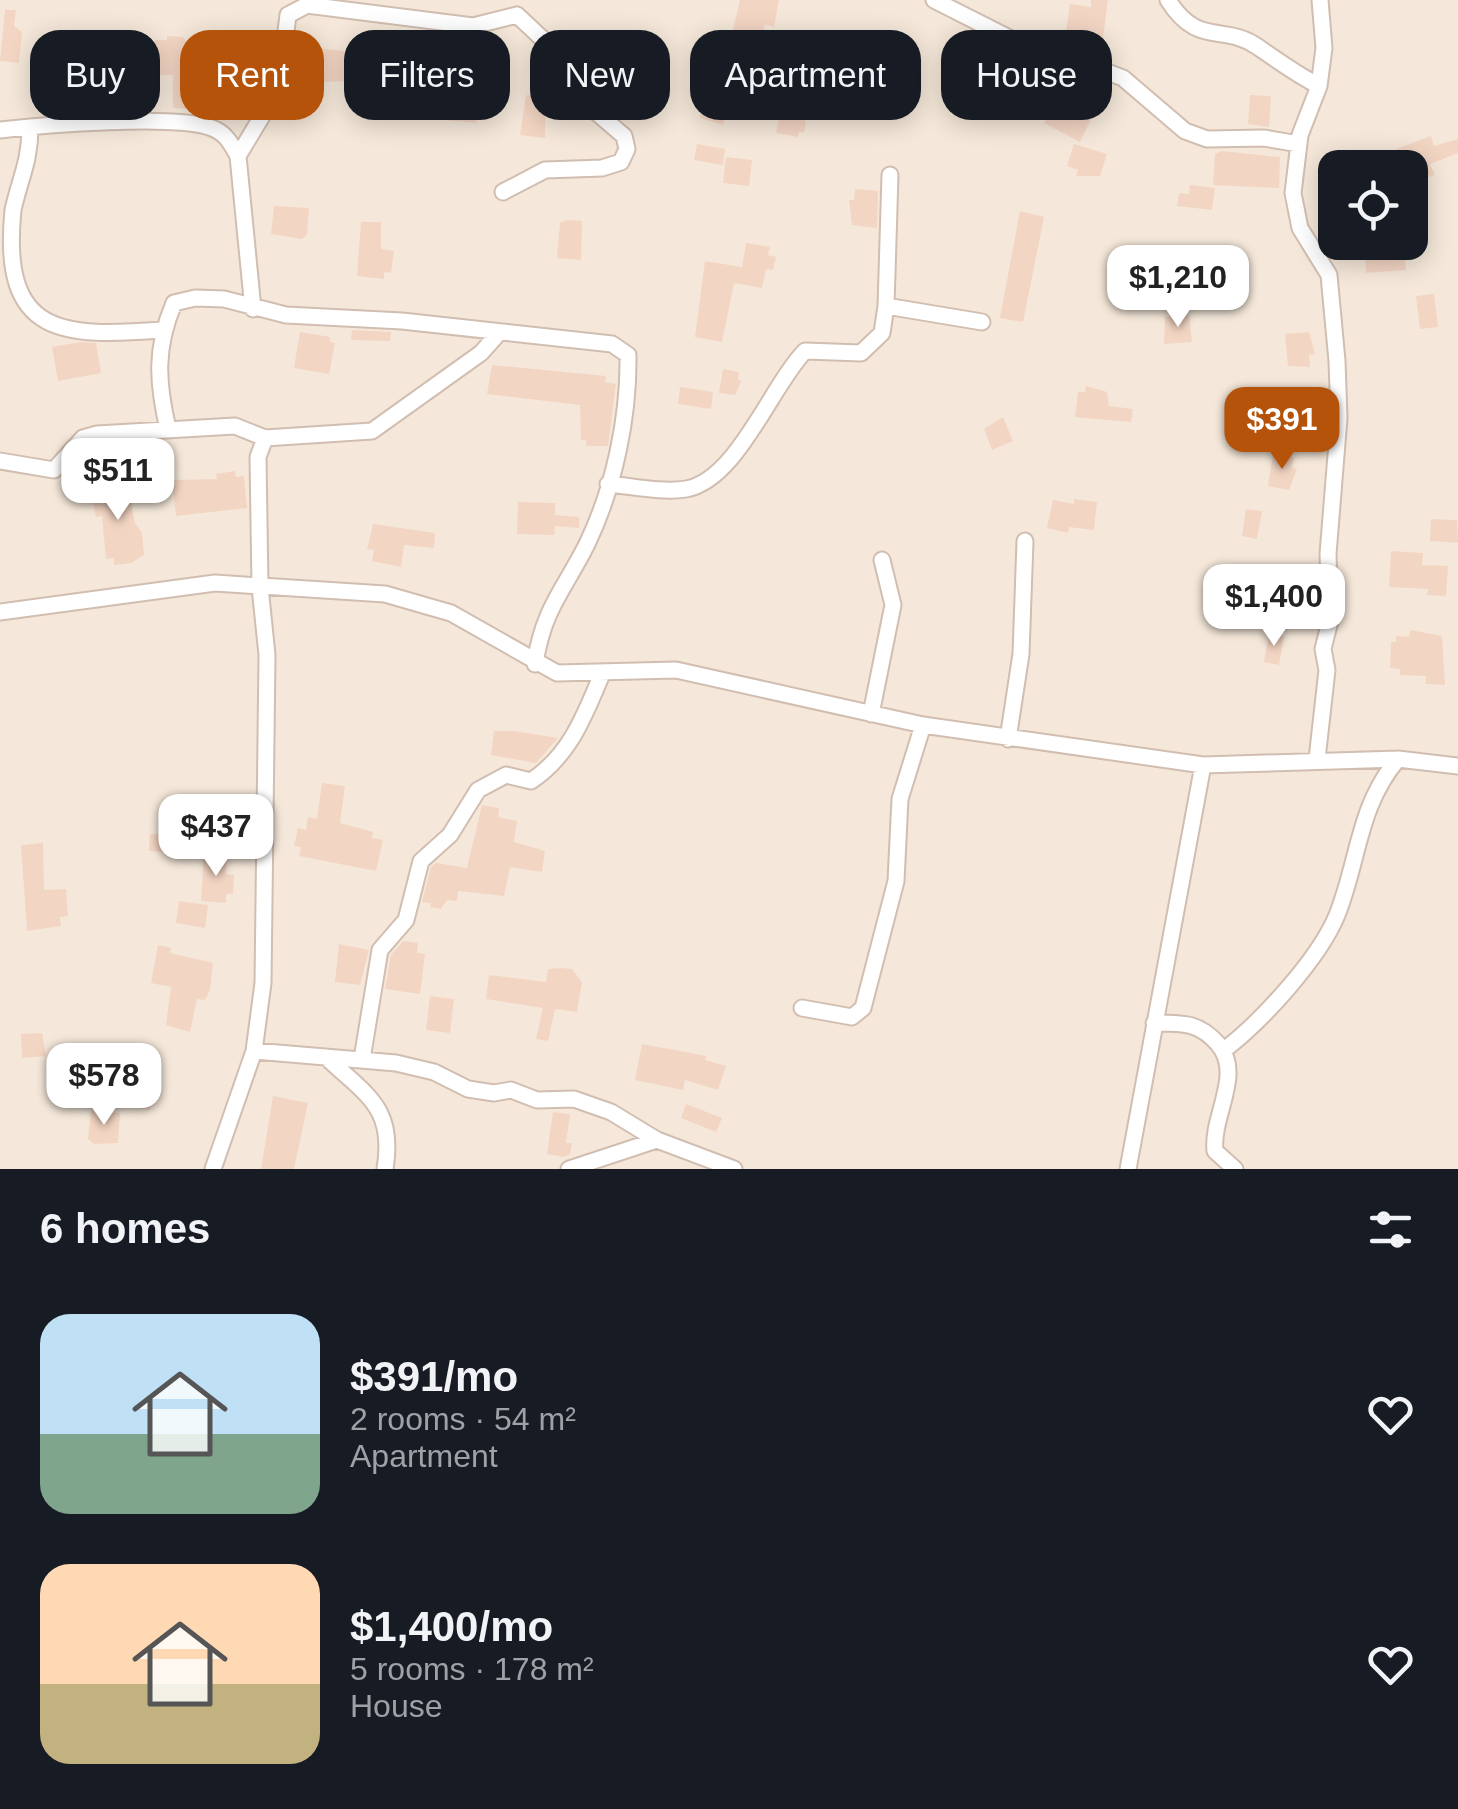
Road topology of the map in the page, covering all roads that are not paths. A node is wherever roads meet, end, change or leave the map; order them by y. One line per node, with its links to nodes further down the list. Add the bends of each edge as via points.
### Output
1 (934, 0): 8 (street, via 1019,43 1123,78 1185,131 1207,139)
2 (1168, 0): 5 (street, via 1202,33 1256,46)
3 (1320, 0): 5 (street)
4 (521, 8): 9 (street, via 473,26 306,5 288,15 279,88); 11 (street, via 566,61 589,106 624,136 627,149 620,162 545,170)
5 (1319, 86): 8 (street)
6 (30, 126): 7 (street); 9 (street, via 210,127 226,135); 15 (street, via 30,161 7,251 8,282 22,307 36,323 60,329)
7 (0, 130)
8 (1300, 144): 30 (street, via 1294,193 1300,228 1328,275 1339,418)
9 (238, 156): 13 (street)
10 (890, 174): 12 (street)
11 (503, 192)
12 (886, 306): 14 (street); 20 (street, via 882,333 861,352 805,351 784,372 746,441 713,474 688,489)
13 (253, 308): 15 (street, via 224,299 174,303); 16 (street)
14 (982, 322)
15 (163, 330): 17 (street, via 158,385)
16 (498, 334): 18 (street, via 372,432); 20 (street, via 594,339 628,355 628,392)
17 (168, 429): 18 (street, via 235,426); 19 (street, via 83,438 54,470)
18 (265, 438): 23 (street, via 258,457)
19 (0, 461)
20 (608, 484): 25 (street, via 587,543 547,610)
21 (1024, 541): 29 (street, via 1022,654)
22 (882, 560): 27 (street, via 893,605)
23 (260, 586): 24 (street, via 134,590); 25 (street, via 385,594 451,614 502,638); 37 (street, via 266,713 262,983)
24 (0, 612)
25 (535, 664): 26 (street, via 557,673)
26 (602, 674): 27 (street, via 676,670); 39 (street, via 556,764 532,781 506,775 478,790 450,835 421,861 406,920 380,950)
27 (871, 714): 28 (street)
28 (923, 725): 29 (street); 34 (street, via 900,799 896,882 863,1008 852,1017)
29 (1008, 739): 32 (street)
30 (1317, 759): 31 (street); 32 (street)
31 (1398, 759): 33 (street); 36 (street, via 1368,806 1336,920 1250,1030)
32 (1202, 766): 35 (street)
33 (1458, 766)
34 (802, 1008)
35 (1154, 1022): 36 (street, via 1195,1024); 45 (street)
36 (1224, 1050): 46 (street, via 1229,1080 1213,1133 1215,1151)
37 (254, 1051): 38 (street); 41 (street)
38 (326, 1057): 39 (street); 42 (street, via 386,1119)
39 (362, 1060): 40 (street, via 434,1072 481,1091 574,1099)
40 (657, 1140): 43 (street); 44 (street)
41 (213, 1169)
42 (385, 1169)
43 (569, 1169)
44 (734, 1169)
45 (1128, 1169)
46 (1235, 1169)

